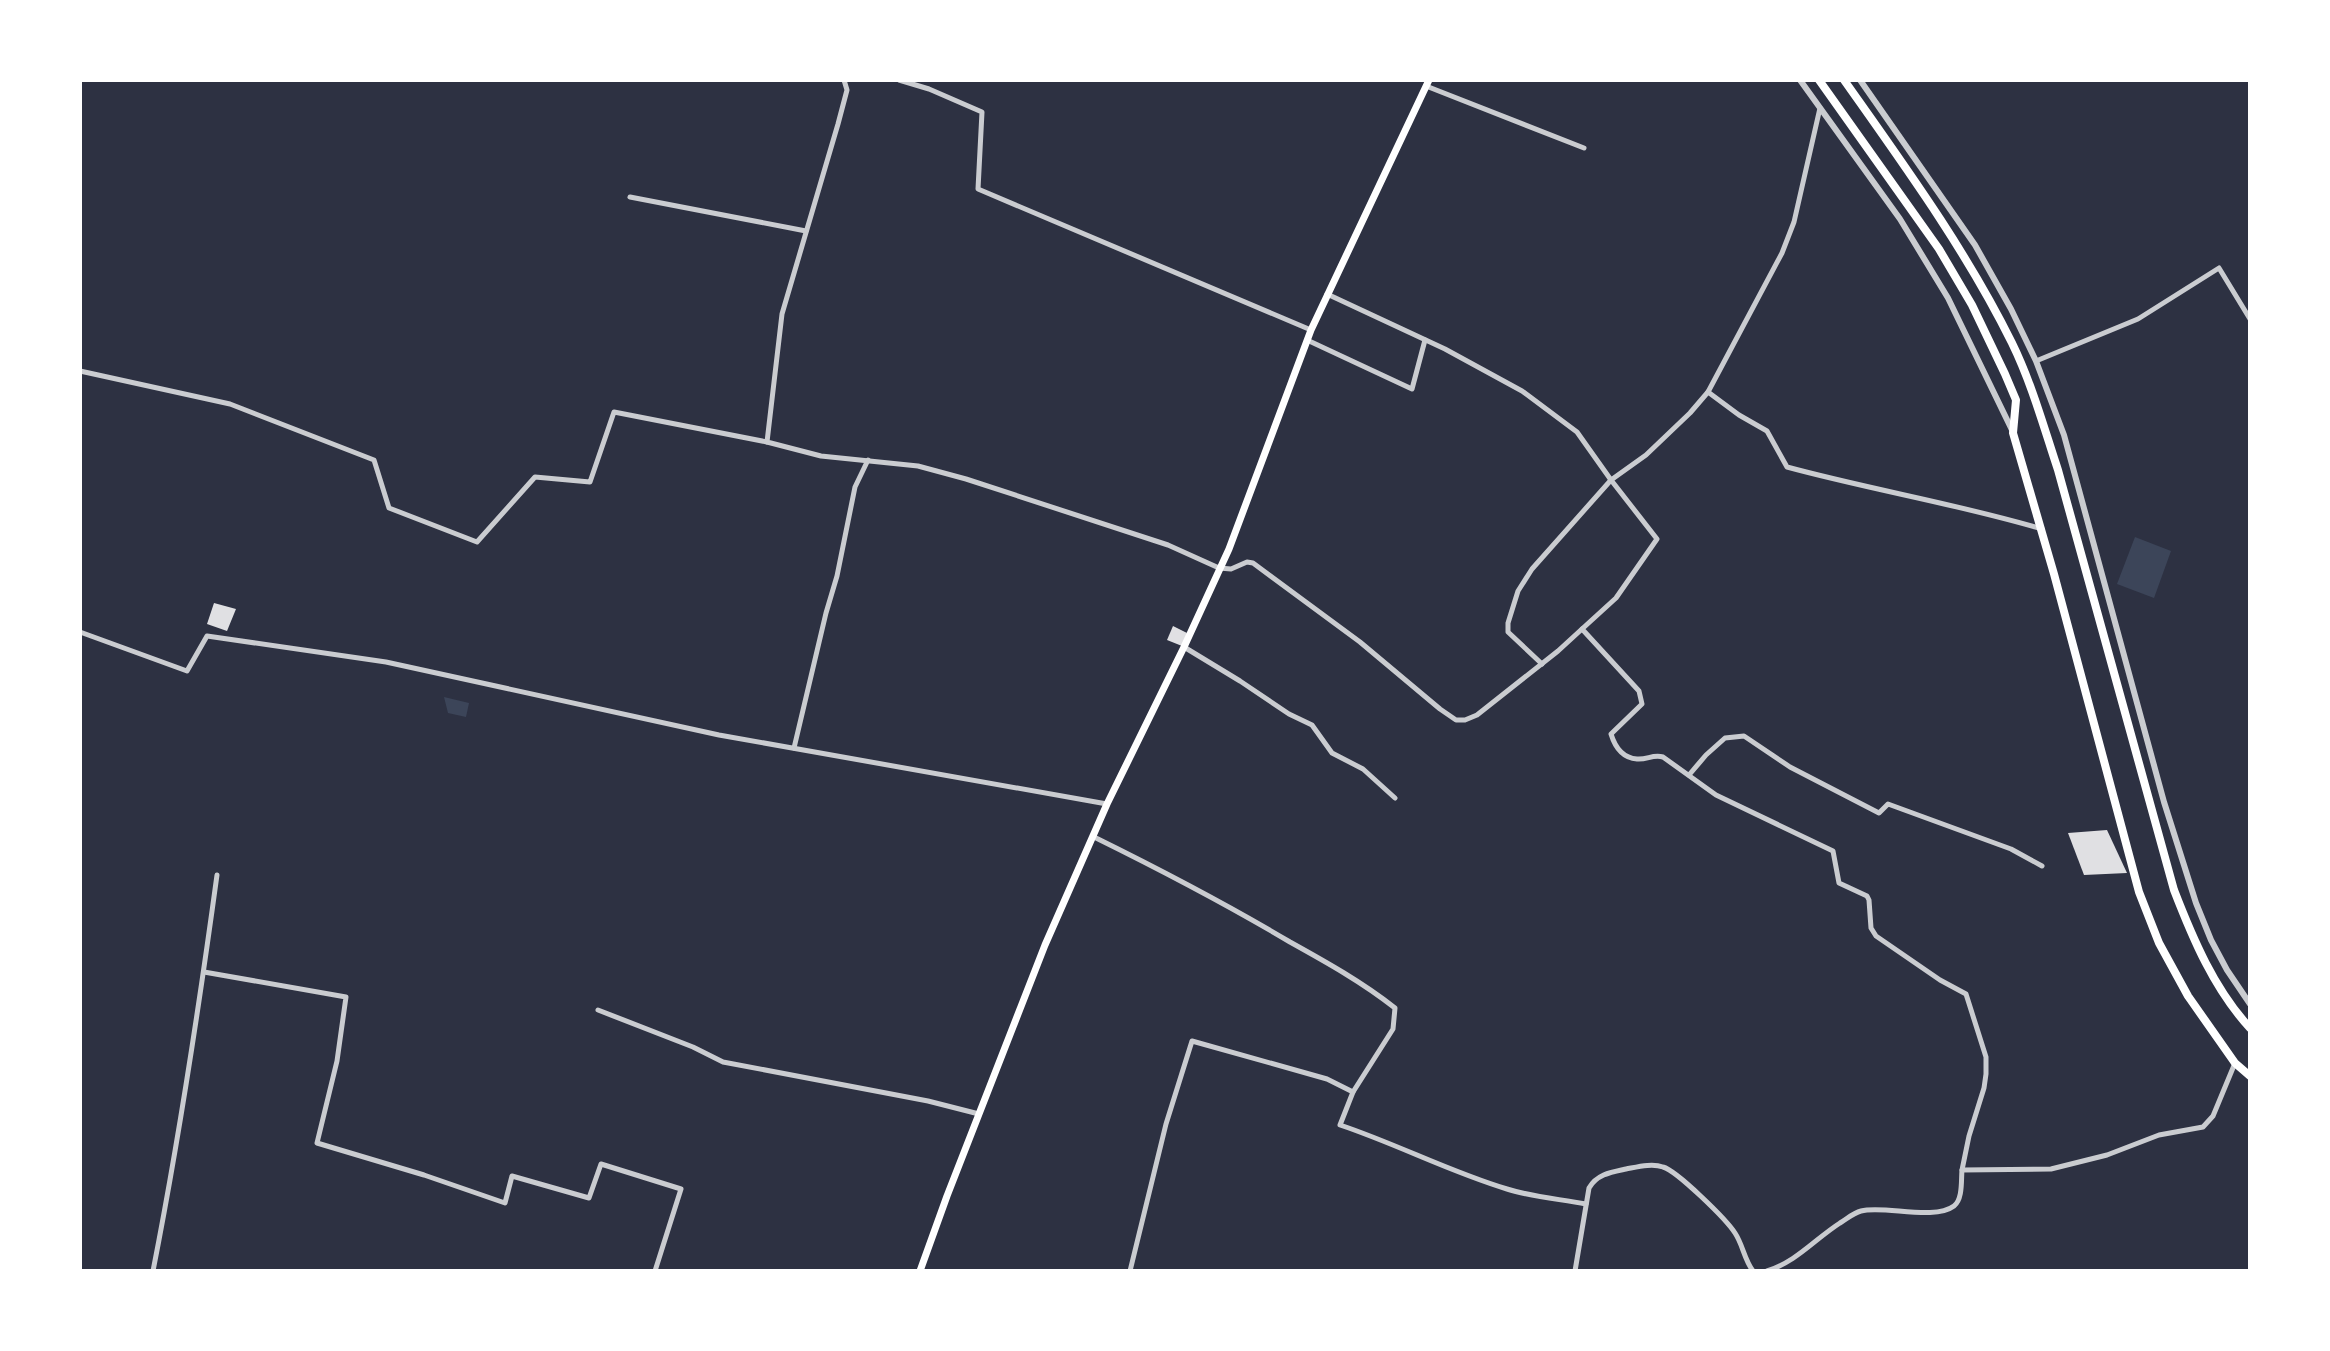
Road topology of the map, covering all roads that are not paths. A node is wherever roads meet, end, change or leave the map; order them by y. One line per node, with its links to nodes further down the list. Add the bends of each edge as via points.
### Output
1 (844, 80): 11 (street, via 847,90)
2 (899, 80): 14 (street, via 982,112 978,189)
3 (1800, 80): 8 (street)
4 (1819, 80): 20 (highway, via 1939,249 1972,305 2016,400)
5 (1844, 80): 40 (highway, via 1958,246 2013,345 2058,470 2174,890 2193,939)
6 (1860, 80): 17 (street, via 1975,245)
7 (1428, 83): 9 (street); 12 (main road)
8 (1820, 108): 19 (street, via 1782,253); 20 (street, via 1900,219 1948,298)
9 (1584, 148)
10 (630, 197): 11 (street)
11 (806, 231): 21 (street, via 782,314)
12 (1327, 293): 14 (main road); 16 (street)
13 (2250, 319): 17 (street, via 2219,268 2138,319)
14 (1311, 330): 15 (main road)
15 (1307, 340): 16 (street, via 1412,389); 25 (main road)
16 (1425, 340): 23 (street, via 1522,391 1577,432)
17 (2036, 361): 38 (street, via 2064,435 2196,903 2227,970)
18 (80, 371): 21 (street, via 230,404 374,460 389,508 477,542 535,477 590,482 614,412)
19 (1708, 392): 23 (street, via 1646,455); 24 (street, via 1767,431 1787,467)
20 (2013, 433): 24 (highway)
21 (767, 442): 22 (street, via 821,456)
22 (868, 460): 25 (street, via 966,479 1168,545); 30 (street, via 855,487)
23 (1611, 480): 26 (street, via 1657,539 1616,598); 29 (street, via 1518,591 1508,632)
24 (2042, 529): 41 (highway, via 2139,892 2181,983)
25 (1219, 568): 28 (main road); 29 (street, via 1253,563 1456,720 1477,715)
26 (1582, 629): 29 (street); 31 (street, via 1639,691 1642,704 1611,734 1620,753 1637,759 1654,754)
27 (80, 632): 30 (street, via 187,671 207,636 386,662)
28 (1184, 647): 32 (street, via 1312,725 1332,753 1363,769); 33 (main road)
29 (1542, 664)
30 (794, 748): 33 (street)
31 (1689, 775): 35 (street, via 1725,738 1744,736 1790,767 1879,813 1888,804 2011,849); 45 (street, via 1716,795 1833,851 1839,883 1867,896 1876,936 1966,994 1986,1065)
32 (1395, 798)
33 (1107, 804): 34 (main road)
34 (1094, 837): 43 (street, via 1259,924 1371,988 1395,1008 1393,1029); 44 (main road, via 1045,945)
35 (2042, 866)
36 (217, 875): 37 (street)
37 (204, 972): 47 (street); 48 (street, via 346,997 317,1143 505,1203 512,1176 589,1198 601,1164 681,1189)
38 (2250, 1004)
39 (598, 1010): 44 (street, via 723,1062)
40 (2250, 1028)
41 (2235, 1063): 42 (highway); 45 (street, via 2213,1116 2203,1127 2159,1135 2051,1169)
42 (2250, 1076)
43 (1353, 1092): 46 (street, via 1340,1125 1464,1175); 50 (street, via 1327,1079 1192,1041)
44 (980, 1114): 49 (main road)
45 (1962, 1170): 53 (street, via 1953,1207 1857,1212 1800,1255)
46 (1586, 1204): 51 (street); 52 (street, via 1594,1180 1610,1172 1661,1166 1723,1216)
47 (153, 1271)
48 (655, 1271)
49 (920, 1271)
50 (1130, 1271)
51 (1575, 1271)
52 (1753, 1271)
53 (1767, 1271)

